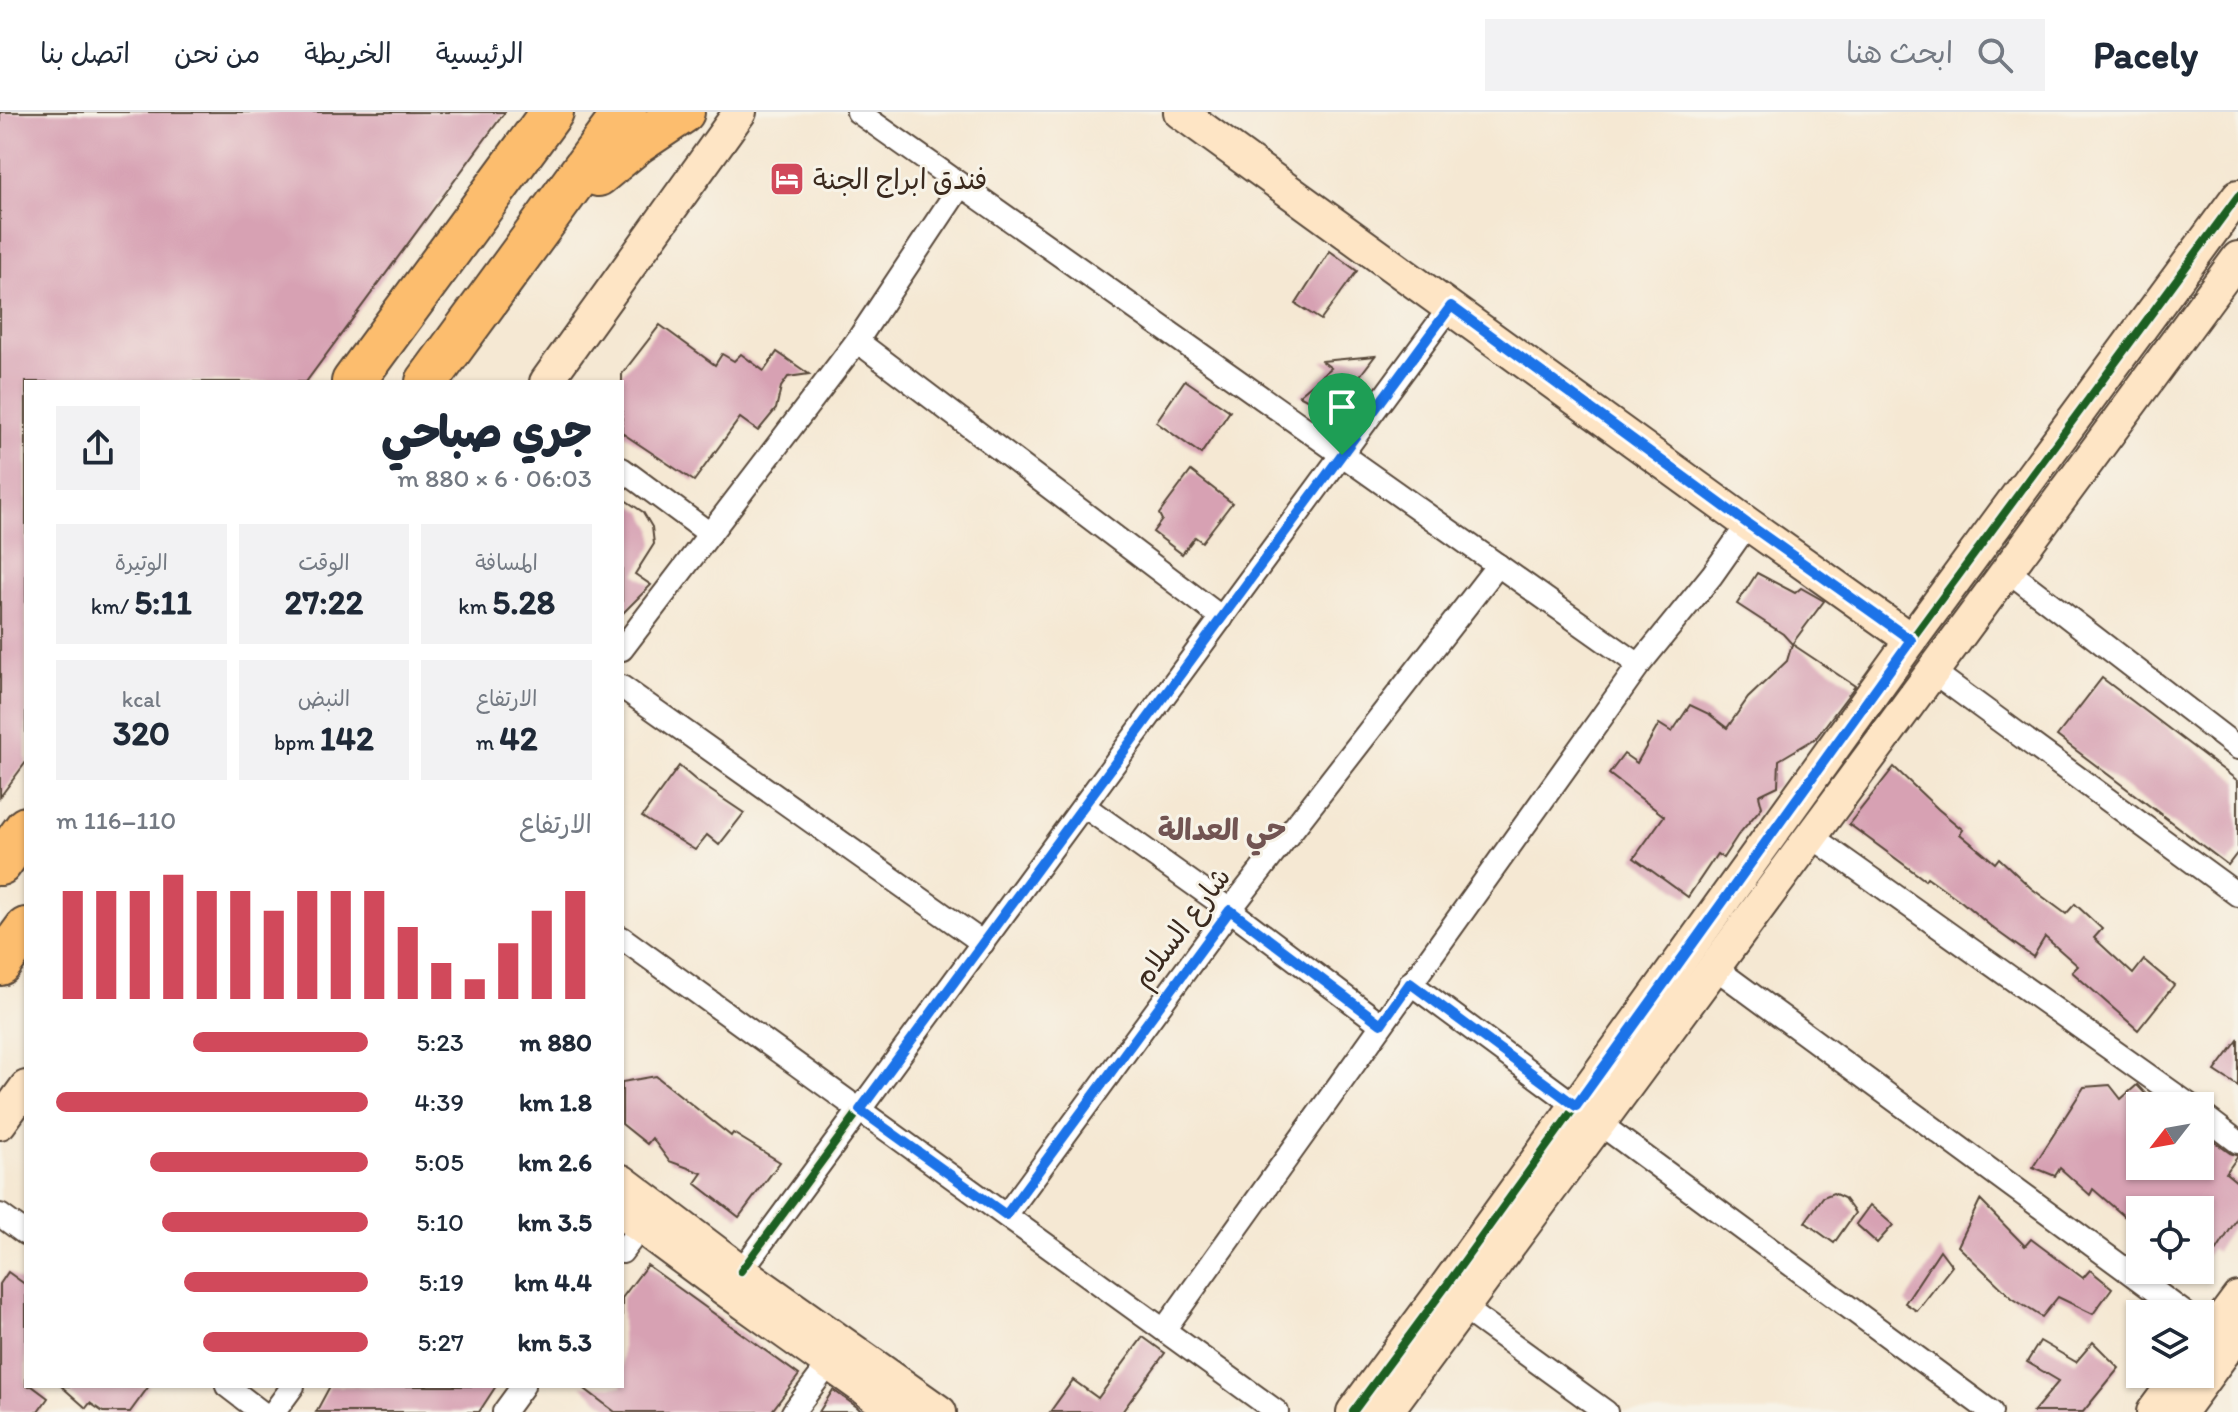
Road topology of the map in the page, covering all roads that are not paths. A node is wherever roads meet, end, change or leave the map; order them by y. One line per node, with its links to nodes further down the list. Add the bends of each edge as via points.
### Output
1 (552, 112): 14 (highway)
2 (625, 112): 9 (highway)
3 (683, 112): 9 (highway)
4 (740, 112): 16 (street)
5 (858, 112): 7 (street)
6 (1180, 112): 12 (street)
7 (961, 185): 13 (street); 17 (street)
8 (2238, 196): 10 (street)
9 (553, 211): 15 (highway)
10 (2195, 255): 11 (street); 24 (street)
11 (2231, 268): 22 (street)
12 (1451, 306): 17 (street); 19 (street)
13 (857, 341): 20 (street); 23 (street)
14 (354, 380)
15 (428, 380)
16 (547, 380)
17 (1342, 455): 21 (street); 23 (street)
18 (624, 470): 20 (street)
19 (1748, 524): 24 (street); 26 (street)
20 (710, 534): 25 (street)
21 (1498, 565): 26 (street); 34 (street, شارع السلام)
22 (2007, 570): 27 (street); 29 (street)
23 (1222, 618): 30 (street)
24 (1911, 640): 31 (street)
25 (624, 646)
26 (1639, 665): 40 (street)
27 (1932, 671): 32 (street); 33 (street)
28 (624, 688): 37 (street)
29 (2238, 748)
30 (1084, 806): 34 (street); 37 (street)
31 (1783, 817): 32 (street); 45 (street)
32 (1811, 836): 39 (street); 43 (street)
33 (2238, 895)
34 (1230, 910): 41 (street); 51 (street, شارع السلام)
35 (24, 932): 38 (highway)
36 (624, 939): 44 (street)
37 (983, 943): 44 (street)
38 (0, 964)
39 (1714, 967): 45 (street); 57 (street)
40 (1410, 983): 41 (street); 45 (street)
41 (1381, 1024): 59 (street)
42 (24, 1090): 46 (street)
43 (2171, 1092)
44 (860, 1110): 51 (street); 55 (street)
45 (1588, 1115): 58 (street); 74 (street); 77 (street)
46 (0, 1123)
47 (2214, 1124): 48 (street)
48 (2238, 1142)
49 (624, 1183): 55 (street)
50 (0, 1215): 53 (street)
51 (1006, 1215): 59 (street)
52 (632, 1220): 54 (street); 61 (street)
53 (24, 1233)
54 (624, 1246)
55 (741, 1271): 72 (street)
56 (2238, 1298): 60 (street)
57 (2167, 1300)
58 (1463, 1308): 75 (street); 76 (street)
59 (1164, 1330): 73 (street)
60 (2214, 1332)
61 (829, 1364): 70 (street); 71 (street)
62 (230, 1388): 67 (street)
63 (292, 1388): 68 (street)
64 (522, 1388): 69 (street)
65 (2171, 1388): 78 (street)
66 (2190, 1388): 79 (street)
67 (261, 1412)
68 (274, 1412)
69 (504, 1412)
70 (793, 1412)
71 (897, 1412)
72 (940, 1412)
73 (1277, 1412)
74 (1353, 1412)
75 (1386, 1412)
76 (1606, 1412)
77 (1991, 1412)
78 (2153, 1412)
79 (2180, 1412)

